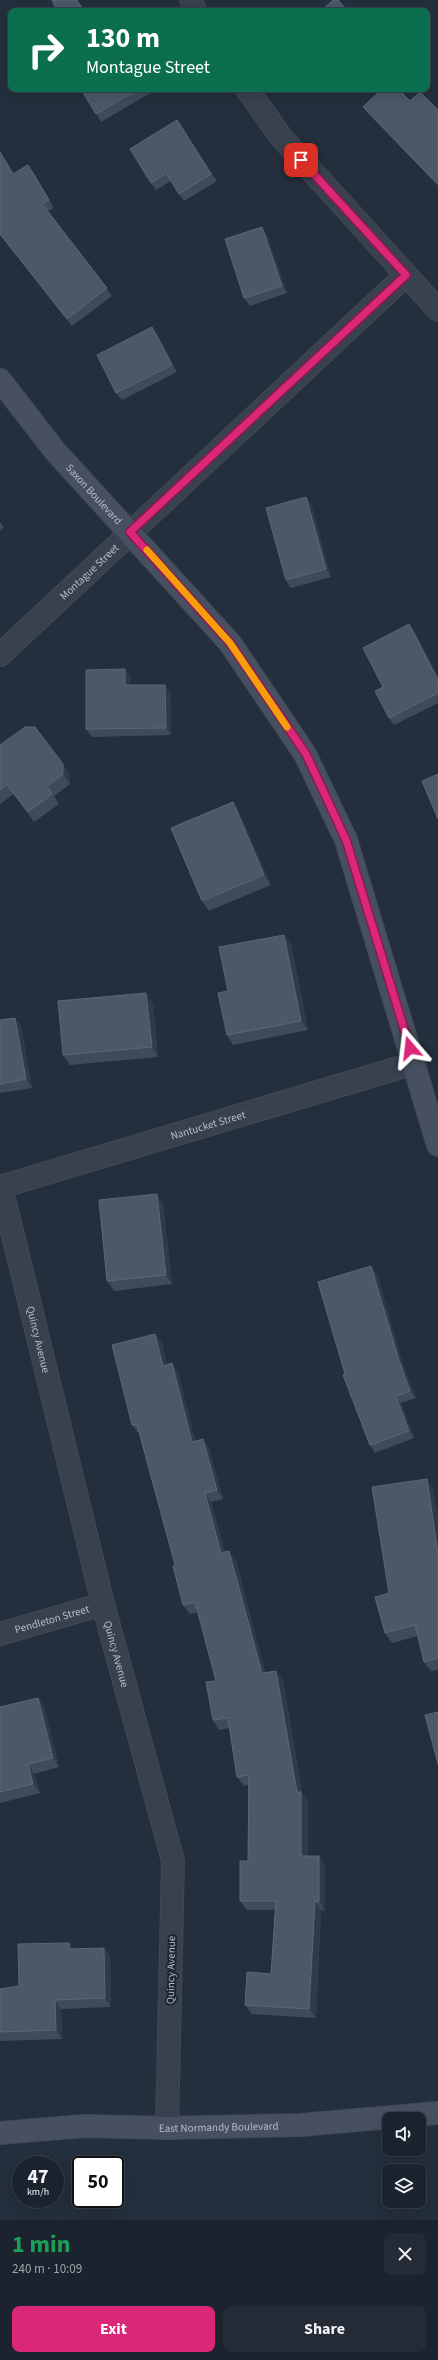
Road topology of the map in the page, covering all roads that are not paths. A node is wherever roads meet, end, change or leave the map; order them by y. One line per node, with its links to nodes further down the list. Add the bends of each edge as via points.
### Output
1 (250, 92): 2 (street, via 280,137)
2 (406, 275): 3 (street); 5 (street, Montague Street)
3 (438, 310)
4 (0, 380): 5 (main road, Saxon Boulevard, via 55,451)
5 (130, 532): 6 (street, Montague Street); 7 (main road, Saxon Boulevard, via 230,643 306,754 346,840)
6 (0, 655)
7 (415, 1063): 8 (main road, Saxon Boulevard); 9 (street, Nantucket Street)
8 (438, 1145)
9 (0, 1186): 10 (street, Quincy Avenue)
10 (103, 1604): 11 (street, Pendleton Street); 13 (street, Quincy Avenue, via 173,1861)
11 (0, 1634)
12 (438, 2113): 13 (main road, East Normandy Boulevard, via 301,2125)
13 (167, 2128): 14 (main road, East Normandy Boulevard, via 84,2126)
14 (0, 2133)

